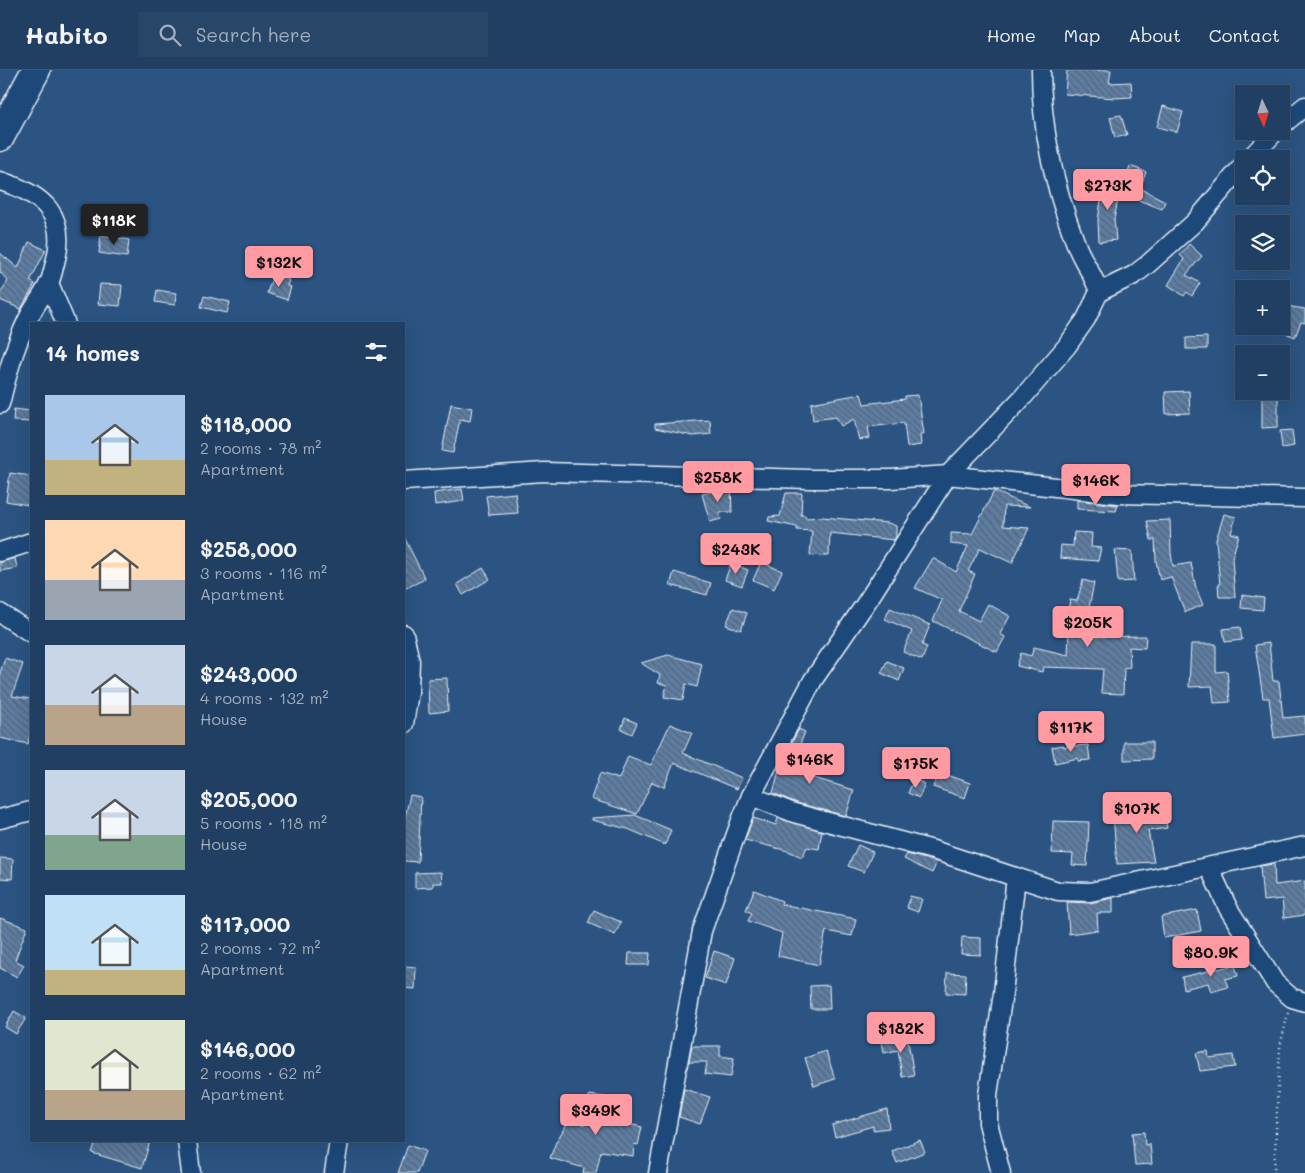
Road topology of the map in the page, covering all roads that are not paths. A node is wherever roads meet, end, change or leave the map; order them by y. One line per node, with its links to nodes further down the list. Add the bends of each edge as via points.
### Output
1 (36, 70): 5 (highway)
2 (1041, 70): 11 (street, via 1047,136 1056,181 1076,246)
3 (1305, 106): 4 (street)
4 (1290, 118)
5 (0, 137)
6 (1267, 140): 7 (street)
7 (1258, 150)
8 (1235, 175): 11 (street, via 1195,222 1146,265 1126,280)
9 (0, 181): 10 (street, via 21,188 44,203 54,215 60,237)
10 (49, 283): 12 (street); 13 (street, via 11,358)
11 (1099, 292): 14 (street, via 1086,319 1067,346 1023,397)
12 (65, 322)
13 (0, 404)
14 (948, 474): 15 (street, via 890,479 827,479 544,472); 16 (street, via 1118,494); 24 (street, via 813,680)
15 (405, 481)
16 (1305, 498)
17 (30, 542): 18 (street)
18 (0, 552)
19 (0, 613): 20 (street)
20 (30, 632)
21 (405, 638): 22 (street, via 410,661)
22 (406, 692): 23 (street)
23 (405, 708)
24 (751, 796): 29 (street, via 794,813 933,850); 35 (street, via 702,931)
25 (30, 811): 26 (street)
26 (0, 819)
27 (1305, 846): 28 (street)
28 (1209, 867): 29 (street, via 1073,893 1058,892); 30 (street, via 1228,908 1270,975)
29 (1016, 877): 36 (street, via 988,1095 988,1123)
30 (1298, 1000)
31 (187, 1142): 33 (street)
32 (339, 1142): 34 (street)
33 (191, 1173)
34 (334, 1173)
35 (658, 1173)
36 (1001, 1173)

